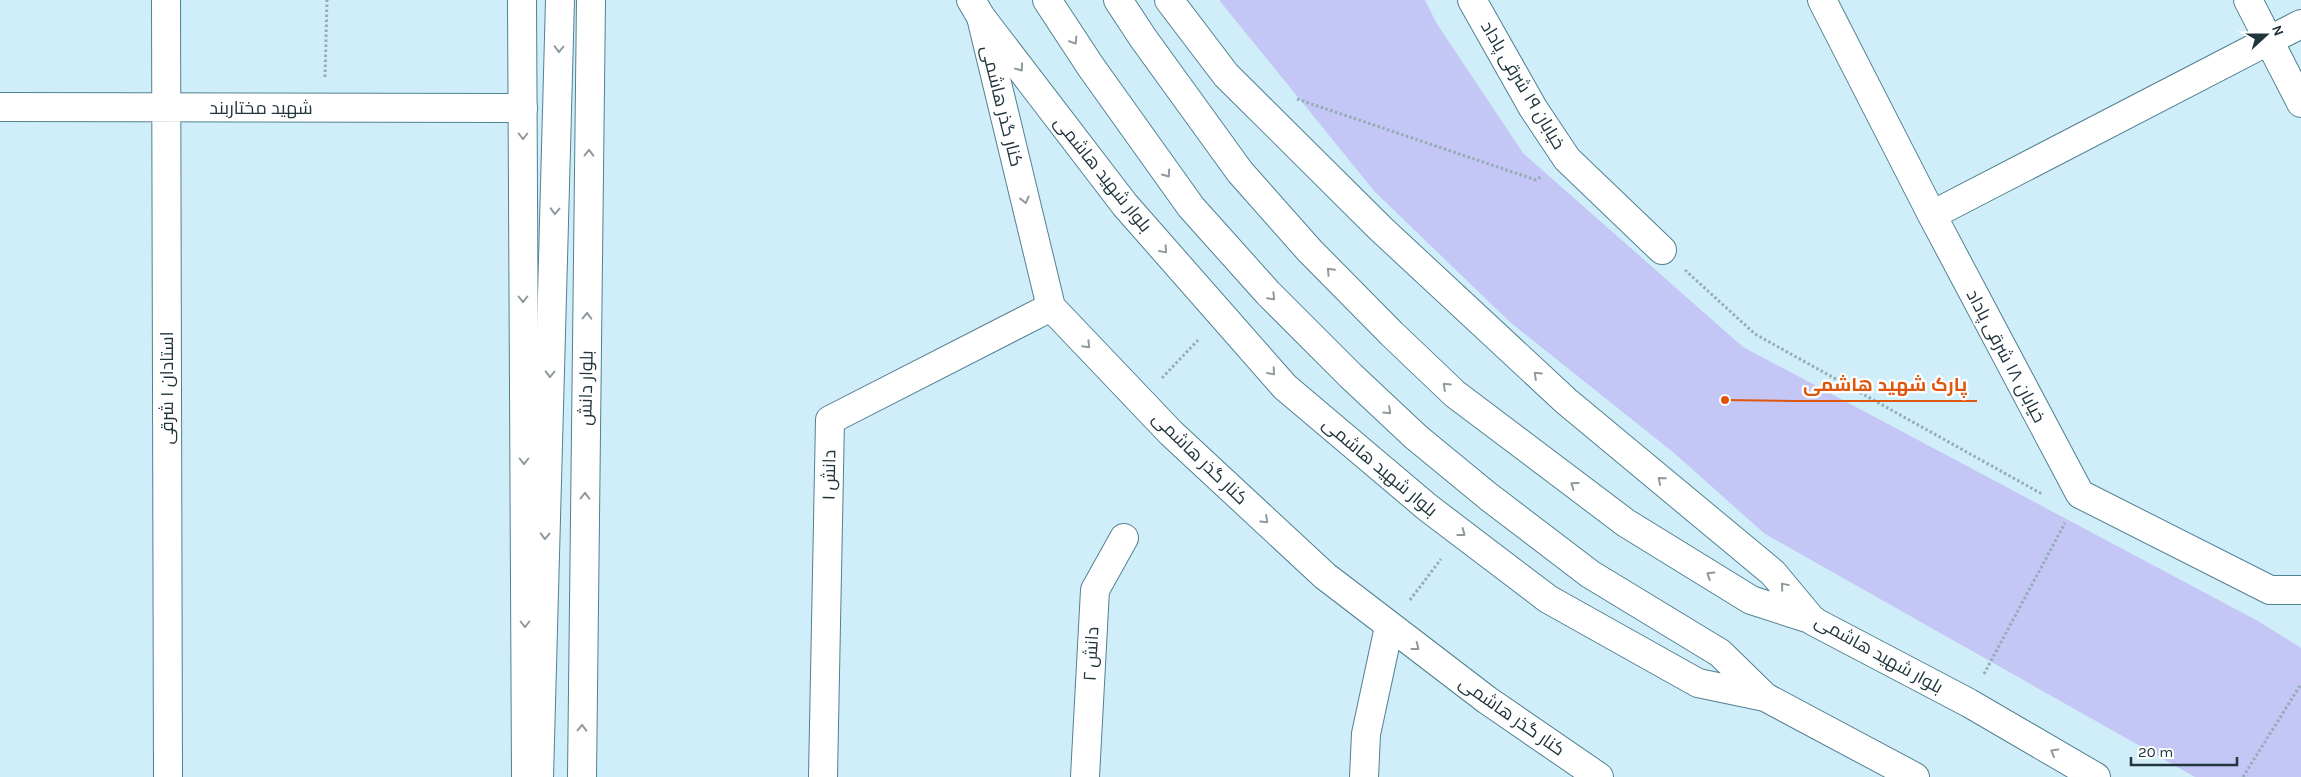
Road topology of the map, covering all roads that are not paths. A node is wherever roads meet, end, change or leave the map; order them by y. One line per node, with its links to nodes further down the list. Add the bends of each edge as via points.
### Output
1 (166, 0): 16 (main road, استادان ۱ شرقی)
2 (522, 0): 17 (main road)
3 (560, 0): 28 (main road, one-way to 28)
4 (591, 0): 29 (main road, بلوار دانش, one-way to 4)
5 (1047, 0): 25 (main road, one-way to 25, via 1191,207 1268,293 1351,376 1423,443 1489,496 1590,574 1720,653)
6 (1118, 0): 23 (main road, one-way to 6, via 1751,600 1626,523 1455,394 1310,251 1240,172)
7 (1169, 0): 23 (main road, بلوار شهید هاشمی, one-way to 7, via 1773,573 1566,401 1381,229 1226,75)
8 (1472, 0): 19 (main road, خیابان ۱۹ شرقی پاداد, via 1533,108 1567,159)
9 (1822, 0): 18 (main road, خیابان ۱۸ شرقی پاداد)
10 (2248, 0): 13 (main road)
11 (976, 8): 20 (main road, کنار گذر هاشمی, one-way to 20); 25 (main road, بلوار شهید هاشمی, one-way to 25, via 1125,205 1285,387 1427,507 1548,599 1698,683)
12 (2301, 24): 13 (main road)
13 (2269, 41): 14 (main road); 18 (main road)
14 (2301, 103)
15 (0, 108): 16 (main road, شهید مختاربند)
16 (166, 108): 17 (main road, شهید مختاربند); 26 (main road, استادان ۱ شرقی)
17 (523, 108): 27 (main road, one-way to 27)
18 (1932, 215): 22 (main road, خیابان ۱۸ شرقی پاداد, via 2080,494 2270,590)
19 (1662, 250)
20 (1050, 308): 24 (main road, کنار گذر هاشمی, one-way to 24, via 1171,433 1325,576); 30 (main road, دانش ۱, via 830,420)
21 (1124, 538): 31 (main road, دانش ۲, via 1095,590)
22 (2301, 590)
23 (1813, 621): 35 (main road, بلوار شهید هاشمی, one-way to 23, via 1969,703)
24 (1389, 627): 32 (main road, via 1366,734); 33 (main road, کنار گذر هاشمی, one-way to 33, via 1487,700)
25 (1765, 697): 34 (main road, بلوار شهید هاشمی)
26 (168, 777)
27 (526, 777)
28 (538, 777)
29 (582, 777)
30 (822, 777)
31 (1085, 777)
32 (1364, 777)
33 (1600, 777)
34 (1914, 777)
35 (2096, 777)

